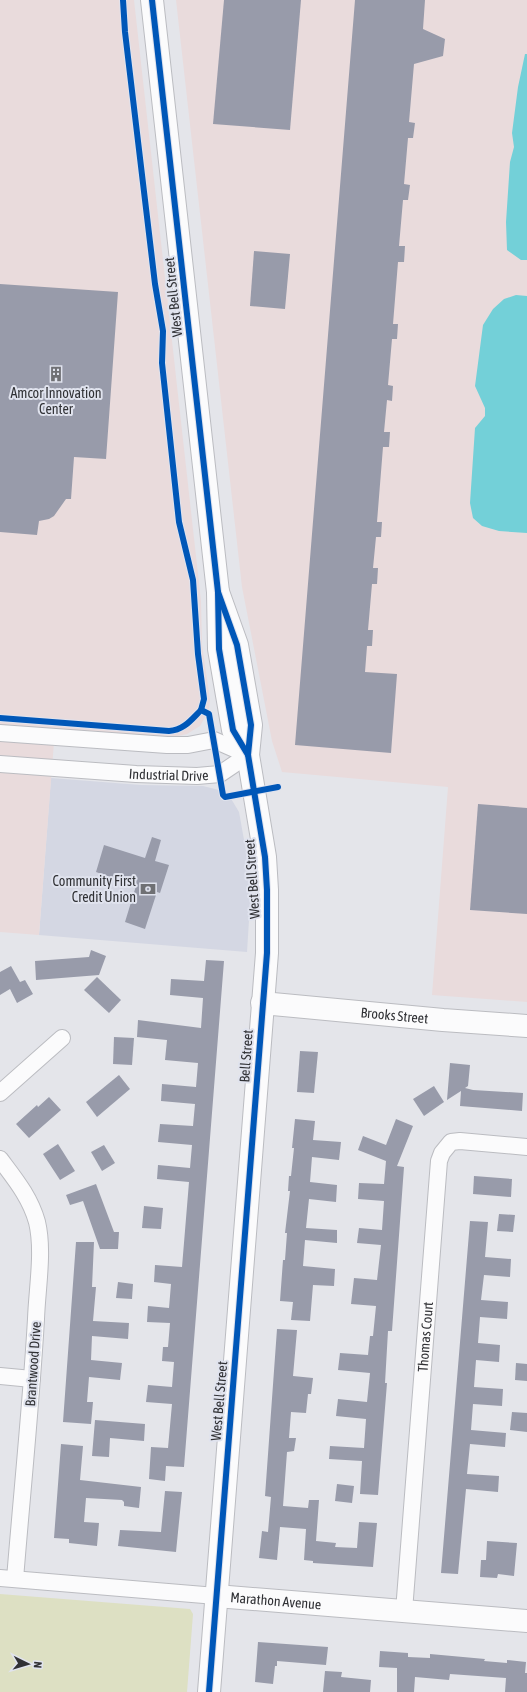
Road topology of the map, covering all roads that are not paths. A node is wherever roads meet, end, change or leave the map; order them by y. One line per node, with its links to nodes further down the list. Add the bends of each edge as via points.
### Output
1 (152, 0): 3 (main road, West Bell Street, via 218,592 219,649 233,730)
2 (0, 733): 3 (street, Industrial Drive, via 167,746 214,740)
3 (248, 755): 4 (street, Industrial Drive, via 220,774 197,776); 5 (main road, West Bell Street, via 267,884 267,953)
4 (0, 764)
5 (262, 1003): 6 (main road, Brooks Street); 9 (main road, Bell Street)
6 (527, 1026)
7 (62, 1038): 8 (street)
8 (0, 1093)
9 (254, 1111): 15 (main road, West Bell Street)
10 (527, 1146): 16 (street, Thomas Court, via 451,1142 439,1161)
11 (0, 1159): 13 (street, Brantwood Drive, via 29,1200 37,1222 40,1246)
12 (0, 1376): 13 (street)
13 (32, 1379): 14 (street, Brantwood Drive)
14 (7, 1579): 15 (street, Marathon Avenue)
15 (216, 1596): 16 (main road, Marathon Avenue); 18 (main road, West Bell Street)
16 (404, 1611): 17 (main road, Marathon Avenue)
17 (527, 1621)
18 (209, 1692)

